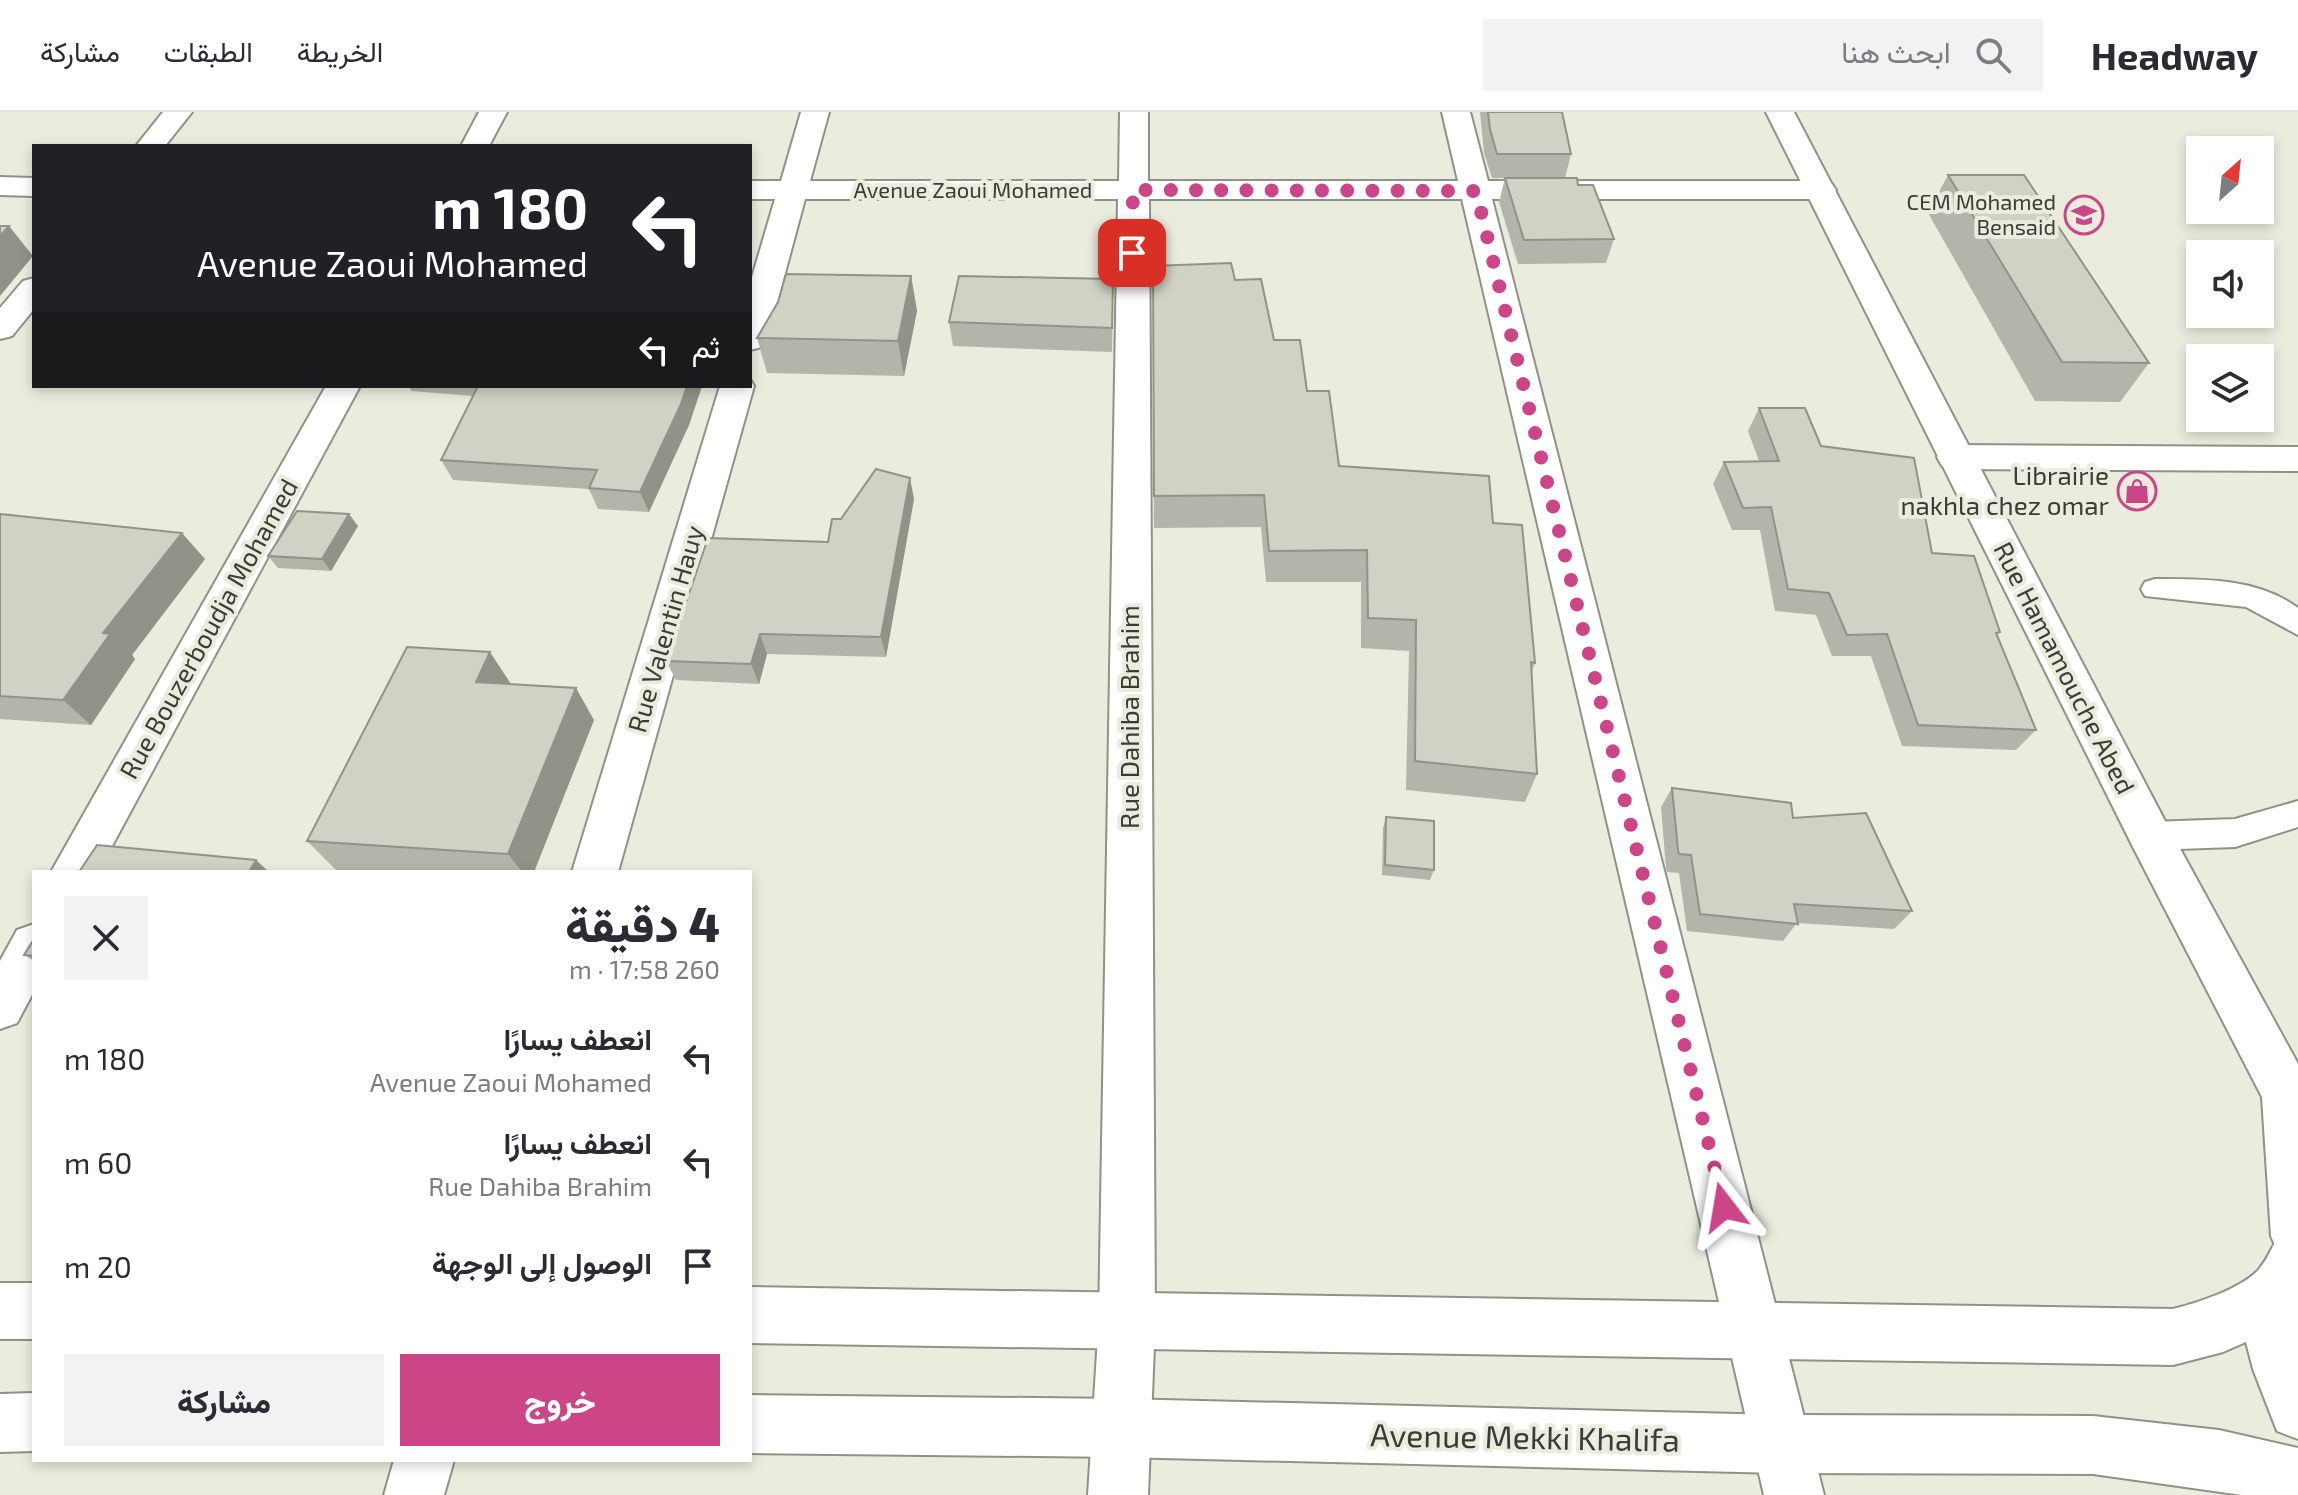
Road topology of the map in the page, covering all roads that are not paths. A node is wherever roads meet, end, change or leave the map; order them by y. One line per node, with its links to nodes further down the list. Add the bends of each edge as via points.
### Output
1 (178, 112): 7 (street)
2 (493, 112): 8 (street)
3 (815, 112): 12 (street)
4 (1134, 112): 13 (street, Rue Dahiba Brahim)
5 (1456, 112): 15 (street)
6 (1780, 112): 14 (street, Rue Hamamouche Abed)
7 (152, 144)
8 (476, 144)
9 (0, 186): 10 (street)
10 (32, 187)
11 (752, 190): 12 (street, Avenue Zaoui Mohamed)
12 (794, 190): 13 (street, Avenue Zaoui Mohamed); 18 (street)
13 (1133, 190): 15 (street, Avenue Zaoui Mohamed); 37 (street, Rue Dahiba Brahim)
14 (1821, 190): 15 (street, Avenue Zaoui Mohamed); 21 (street, Rue Hamamouche Abed)
15 (1476, 191): 38 (street)
16 (32, 290): 17 (street)
17 (0, 329)
18 (752, 333)
19 (342, 388): 27 (street, Rue Bouzerboudja Mohamed)
20 (736, 388): 28 (street, Rue Valentin Hauy)
21 (1955, 457): 22 (street); 26 (street, Rue Hamamouche Abed)
22 (2298, 459)
23 (2155, 589): 24 (lane, via 2235,594 2283,608)
24 (2298, 624)
25 (2298, 814): 26 (lane, via 2235,833)
26 (2150, 836): 31 (street, Rue Hamamouche Abed)
27 (75, 870)
28 (596, 870)
29 (32, 949): 30 (street)
30 (0, 1007)
31 (2292, 1099): 32 (street)
32 (2298, 1236)
33 (2287, 1273): 38 (street, via 2223,1324 2173,1337); 39 (street, via 2272,1326 2278,1366)
34 (0, 1311): 35 (street)
35 (32, 1311)
36 (752, 1315): 37 (street)
37 (1127, 1321): 38 (street); 43 (street, Rue Dahiba Brahim)
38 (1754, 1331): 45 (street)
39 (2298, 1410)
40 (32, 1422): 41 (street)
41 (0, 1423)
42 (752, 1424): 43 (street, Avenue Mekki Khalifa)
43 (1121, 1428): 45 (street, Avenue Mekki Khalifa); 48 (street, Rue Dahiba Brahim)
44 (423, 1462): 47 (street)
45 (1788, 1470): 46 (street, Avenue Mekki Khalifa, via 2093,1445 2219,1460)
46 (2298, 1478)
47 (414, 1495)
48 (1118, 1495)

